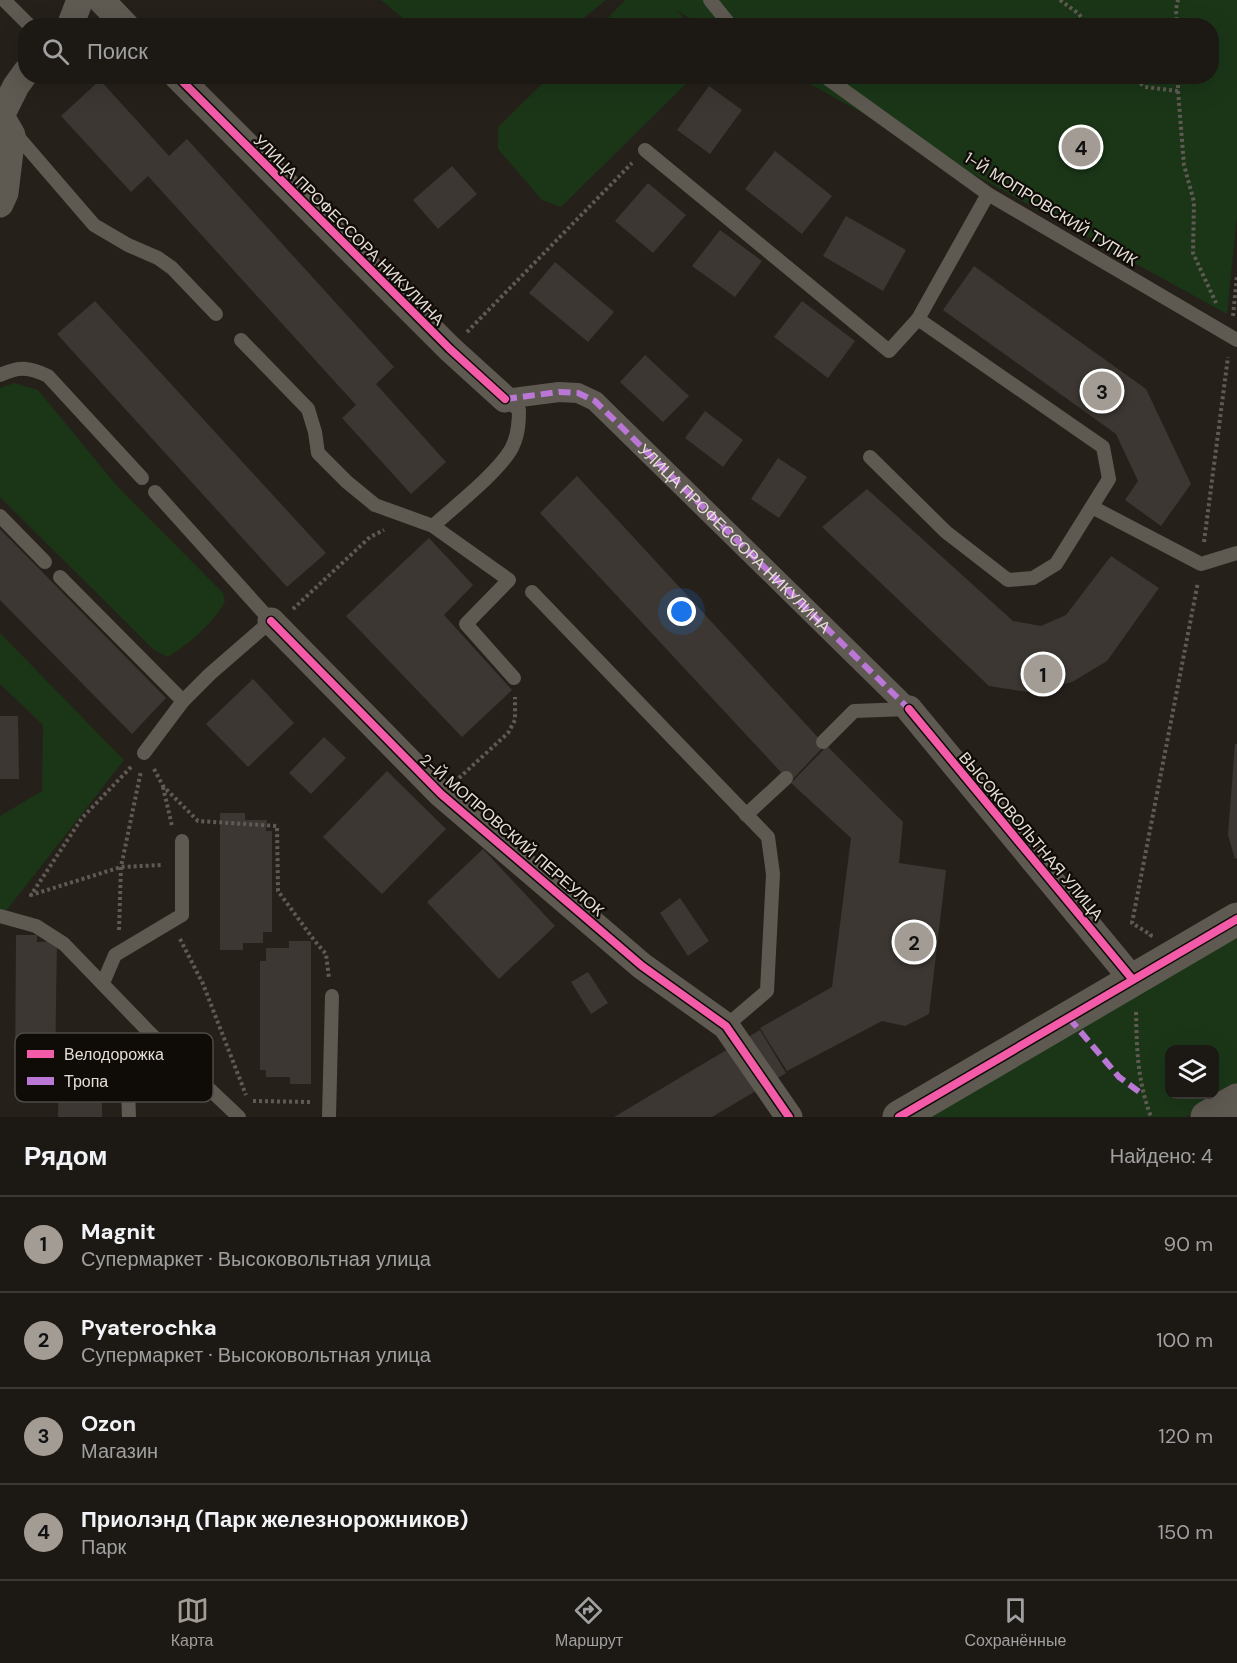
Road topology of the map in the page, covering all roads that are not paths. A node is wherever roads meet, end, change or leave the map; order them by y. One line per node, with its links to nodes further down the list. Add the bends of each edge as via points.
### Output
1 (4, 0): 5 (lane)
2 (80, 0): 6 (street)
3 (101, 0): 7 (street)
4 (710, 0): 8 (lane)
5 (22, 18)
6 (73, 18)
7 (118, 18)
8 (725, 18)
9 (18, 83): 12 (street)
10 (185, 84): 21 (street, УЛИЦА ПРОФЕССОРА НИКУЛИНА, via 450,349)
11 (836, 84): 14 (lane, 1-Й МОПРОВСКИЙ ТУПИК)
12 (1, 116): 15 (street, via 12,135 5,193); 16 (lane, via 94,225 172,268)
13 (645, 150): 17 (lane, via 889,351)
14 (988, 194): 17 (lane); 18 (lane, 1-Й МОПРОВСКИЙ ТУПИК)
15 (0, 204)
16 (216, 314)
17 (918, 320): 25 (lane, via 1103,447 1109,479)
18 (1234, 338)
19 (241, 340): 27 (lane, via 308,409 318,453 347,482 375,505)
20 (0, 375): 23 (lane, via 16,369 33,369 48,376)
21 (506, 399): 27 (lane, via 519,410 519,429 511,450); 35 (street, УЛИЦА ПРОФЕССОРА НИКУЛИНА, via 578,393 595,401)
22 (870, 457): 25 (lane, via 946,532 1008,580 1033,578 1056,564)
23 (142, 478)
24 (155, 492): 32 (lane)
25 (1092, 507): 28 (lane, via 1201,564)
26 (0, 516): 29 (lane)
27 (433, 526): 33 (lane, via 508,580 466,624)
28 (1237, 553)
29 (45, 562)
30 (60, 577): 34 (lane)
31 (532, 592): 39 (lane)
32 (273, 624): 34 (lane); 46 (street, 2-Й МОПРОВСКИЙ ПЕРЕУЛОК, via 441,794 642,966)
33 (514, 678)
34 (183, 701): 37 (lane)
35 (909, 709): 36 (lane, via 854,711); 43 (street, ВЫСОКОВОЛЬТНАЯ УЛИЦА)
36 (823, 742)
37 (144, 753)
38 (786, 778): 39 (lane)
39 (746, 815): 46 (lane, via 768,837 771,853 766,991)
40 (182, 841): 44 (lane, via 182,915 115,956)
41 (0, 916): 44 (lane, via 36,926 64,944)
42 (1237, 919): 43 (street)
43 (1137, 978): 55 (street)
44 (104, 983): 47 (lane)
45 (332, 996): 53 (lane)
46 (726, 1026): 54 (street, 2-Й МОПРОВСКИЙ ПЕРЕУЛОК)
47 (150, 1033)
48 (213, 1092): 52 (lane)
49 (1237, 1100): 56 (street)
50 (129, 1102): 51 (lane)
51 (129, 1117)
52 (239, 1117)
53 (329, 1117)
54 (789, 1117)
55 (899, 1117)
56 (1207, 1117)

